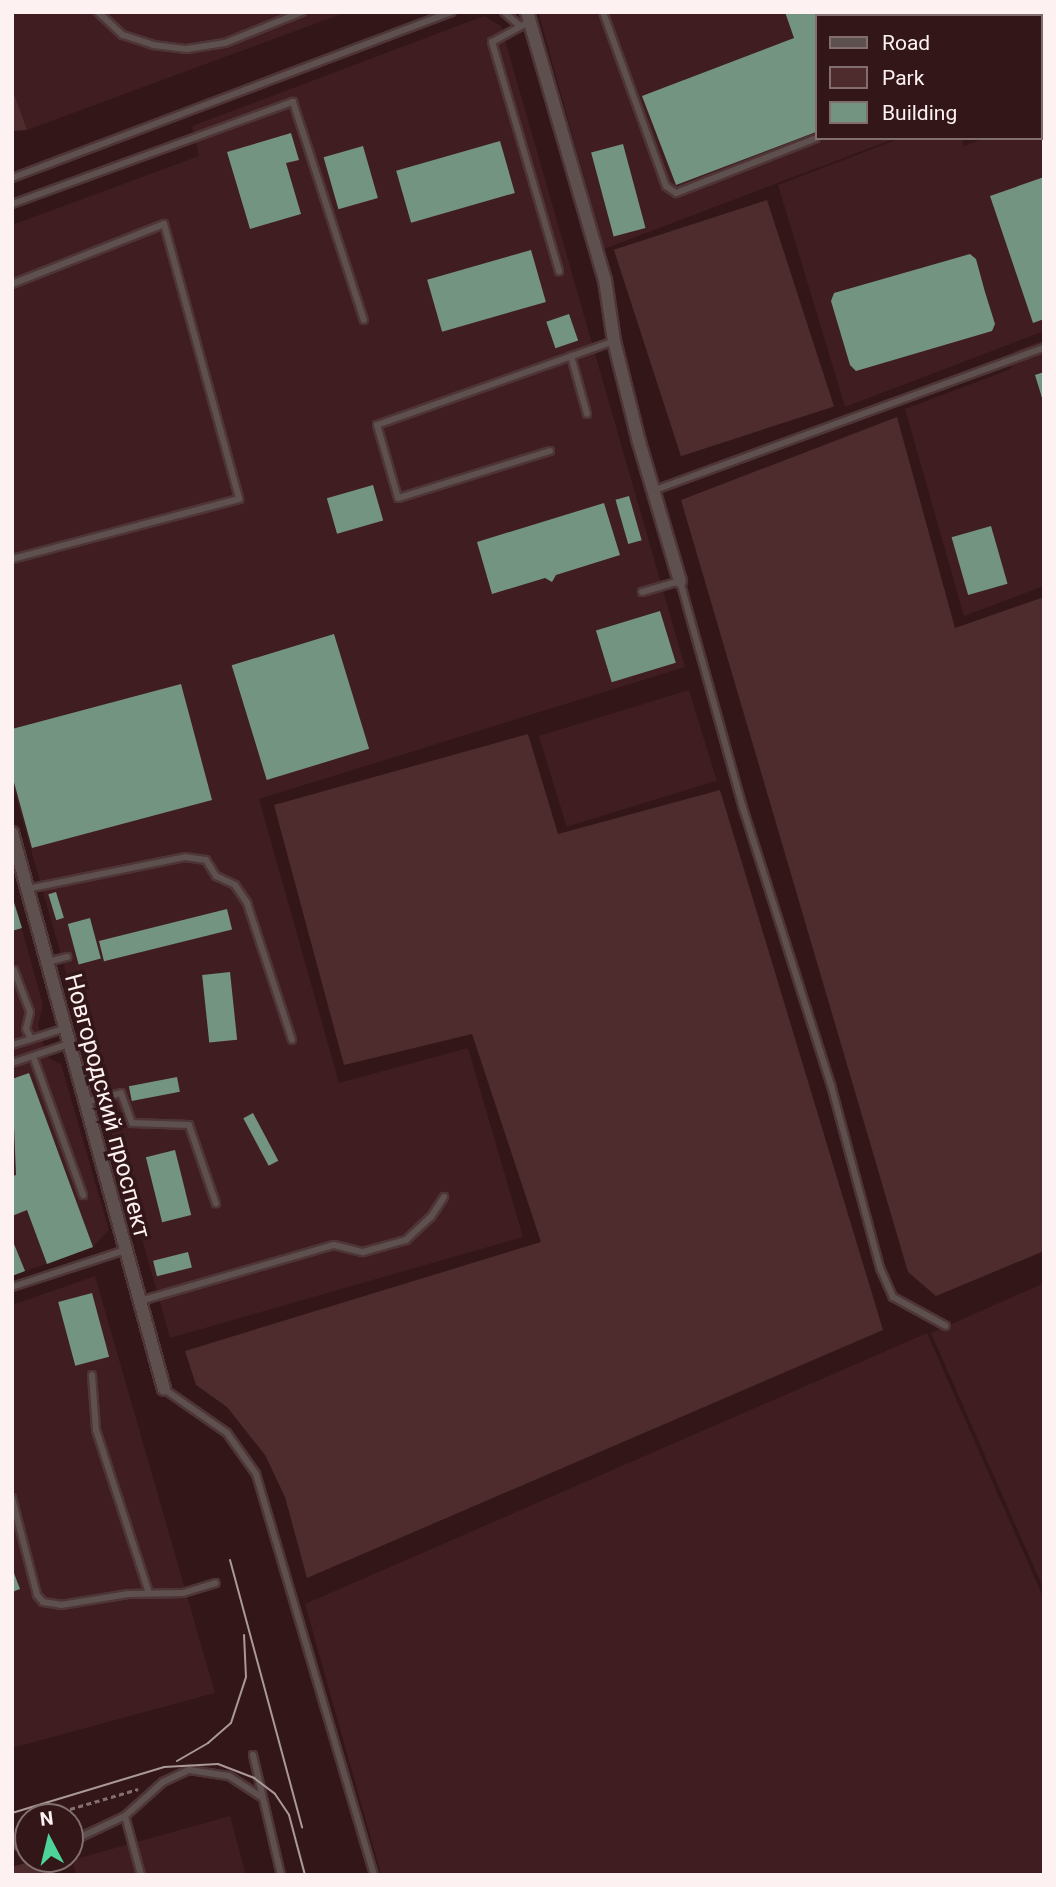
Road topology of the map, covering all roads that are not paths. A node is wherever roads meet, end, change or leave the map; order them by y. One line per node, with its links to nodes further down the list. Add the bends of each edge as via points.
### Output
1 (98, 12): 2 (lane, via 123,34 153,46 187,50 225,43)
2 (302, 12)
3 (452, 12): 8 (lane)
4 (504, 12): 6 (lane)
5 (603, 12): 7 (lane, via 666,186 676,193)
6 (525, 20): 10 (lane, via 492,42); 13 (street, via 605,280)
7 (814, 139)
8 (12, 178)
9 (12, 204): 12 (lane, via 293,102)
10 (559, 271)
11 (12, 284): 19 (lane, via 163,224 239,499)
12 (364, 320)
13 (614, 341): 15 (lane); 18 (street)
14 (1044, 348): 18 (lane)
15 (571, 356): 16 (lane); 17 (lane, via 377,425 398,498)
16 (587, 414)
17 (550, 451)
18 (655, 490): 20 (street)
19 (12, 559)
20 (680, 581): 21 (lane); 41 (lane, via 743,808 831,1085 880,1268 893,1297)
21 (642, 592)
22 (12, 834): 23 (street, Новгородский проспект)
23 (27, 889): 25 (street, Новгородский проспект); 29 (lane, via 185,857 206,860 216,876 235,886 247,903)
24 (67, 957): 25 (lane)
25 (46, 962): 27 (street, Новгородский проспект)
26 (14, 970): 28 (lane, via 30,1012 26,1029)
27 (63, 1029): 28 (lane); 30 (street, Новгородский проспект)
28 (31, 1039): 31 (lane)
29 (292, 1040)
30 (68, 1044): 32 (lane); 34 (street, Новгородский проспект)
31 (12, 1045)
32 (33, 1056): 33 (lane); 35 (lane)
33 (12, 1063)
34 (83, 1102): 37 (lane, via 121,1093 132,1124 189,1125); 38 (street, Новгородский проспект)
35 (83, 1195)
36 (444, 1197): 40 (lane, via 406,1240 363,1252 334,1245)
37 (216, 1204)
38 (125, 1250): 39 (lane); 40 (street, Новгородский проспект)
39 (12, 1287)
40 (139, 1301): 43 (street, Новгородский проспект)
41 (946, 1326)
42 (92, 1375): 46 (lane, via 96,1430)
43 (164, 1388): 53 (lane, via 227,1433 256,1474)
44 (12, 1498): 46 (lane, via 37,1595 43,1602 61,1605)
45 (216, 1583): 46 (lane, via 183,1593)
46 (149, 1593)
47 (253, 1755): 48 (lane)
48 (263, 1798): 49 (lane, via 229,1776 189,1770 163,1782); 52 (lane)
49 (125, 1816): 50 (lane); 51 (lane)
50 (84, 1835)
51 (141, 1875)
52 (282, 1875)
53 (374, 1875)

